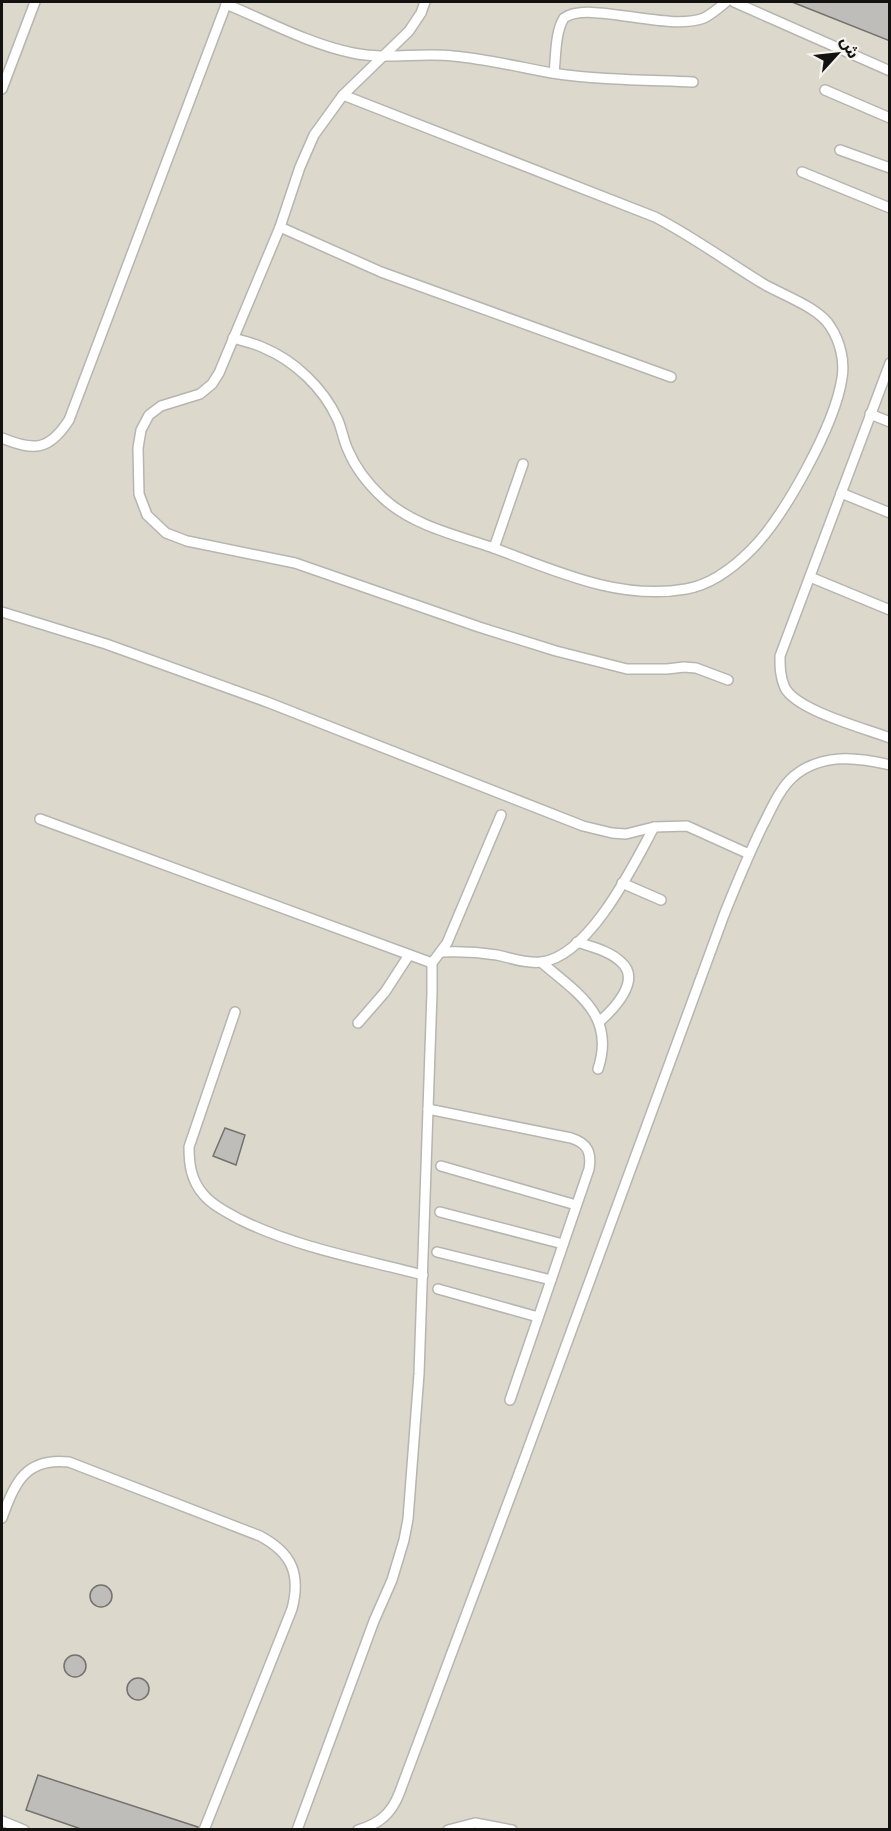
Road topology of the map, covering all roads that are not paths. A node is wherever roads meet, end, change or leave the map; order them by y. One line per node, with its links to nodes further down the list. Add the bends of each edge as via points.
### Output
1 (35, 2): 10 (lane)
2 (425, 2): 6 (lane, via 409,30)
3 (726, 2): 8 (lane, via 704,18 688,21 608,5 577,8 565,17)
4 (734, 2): 7 (lane)
5 (226, 3): 6 (lane, via 327,46); 24 (lane, via 69,420 51,442 35,447)
6 (383, 57): 8 (lane, via 432,53); 12 (lane)
7 (890, 71)
8 (554, 73): 9 (lane)
9 (693, 82)
10 (2, 89)
11 (825, 90): 13 (lane)
12 (343, 95): 18 (lane, via 306,150); 28 (lane, via 665,222 809,308 830,324 841,349 843,376 815,452 786,503 752,549 724,574 690,589 653,593 624,590)
13 (890, 118)
14 (840, 150): 15 (lane)
15 (890, 168)
16 (802, 172): 17 (lane)
17 (890, 208)
18 (280, 227): 19 (lane); 21 (lane, via 381,272)
19 (233, 338): 28 (lane, via 266,348 295,366 319,390 337,419 348,451 384,499 408,516); 32 (lane, via 224,365 212,384 200,394 161,406 149,415 141,430 139,494 147,515 166,533 295,562 556,651 627,669 696,668)
20 (890, 363): 22 (lane)
21 (671, 377)
22 (870, 414): 23 (lane); 26 (lane)
23 (890, 422)
24 (2, 438)
25 (523, 464): 28 (lane)
26 (841, 493): 27 (lane); 29 (lane)
27 (890, 513)
28 (494, 549)
29 (810, 577): 30 (lane); 33 (lane, via 780,656 780,673 786,689 812,709)
30 (890, 610)
31 (2, 612): 37 (lane, via 106,644 267,702 583,826 612,834)
32 (728, 680)
33 (890, 738)
34 (890, 765): 38 (lane, via 829,759 794,776 774,803)
35 (501, 815): 42 (lane)
36 (40, 819): 43 (lane)
37 (654, 827): 38 (lane, via 687,826); 39 (lane)
38 (749, 854): 66 (lane, via 399,1794 385,1817)
39 (622, 883): 40 (lane); 41 (lane)
40 (661, 900)
41 (578, 942): 44 (lane, via 561,955); 47 (lane, via 612,955 628,974 626,989)
42 (441, 952): 44 (lane, via 479,952); 45 (lane)
43 (409, 955): 45 (lane); 48 (lane)
44 (541, 962): 47 (lane, via 580,995)
45 (432, 963): 50 (lane)
46 (235, 1012): 56 (lane, via 189,1147 194,1180 204,1195 217,1206 276,1235)
47 (599, 1022): 49 (lane, via 604,1038)
48 (358, 1023)
49 (598, 1069)
50 (428, 1109): 52 (lane, via 586,1145 591,1160); 56 (lane)
51 (441, 1166): 52 (lane)
52 (576, 1205): 54 (lane)
53 (440, 1212): 54 (lane)
54 (563, 1244): 57 (lane)
55 (437, 1252): 57 (lane)
56 (423, 1275): 65 (lane, via 412,1487 405,1540)
57 (551, 1280): 59 (lane)
58 (438, 1289): 59 (lane)
59 (538, 1317): 60 (lane)
60 (510, 1400)
61 (2, 1518): 64 (lane, via 11,1491 29,1469 48,1462 69,1462 260,1536 276,1544 288,1558 296,1583 292,1609)
62 (2, 1821): 63 (lane)
63 (24, 1830)
64 (204, 1830)
65 (297, 1830)
66 (358, 1830)
67 (448, 1830): 68 (lane, via 476,1823)
68 (512, 1830)

